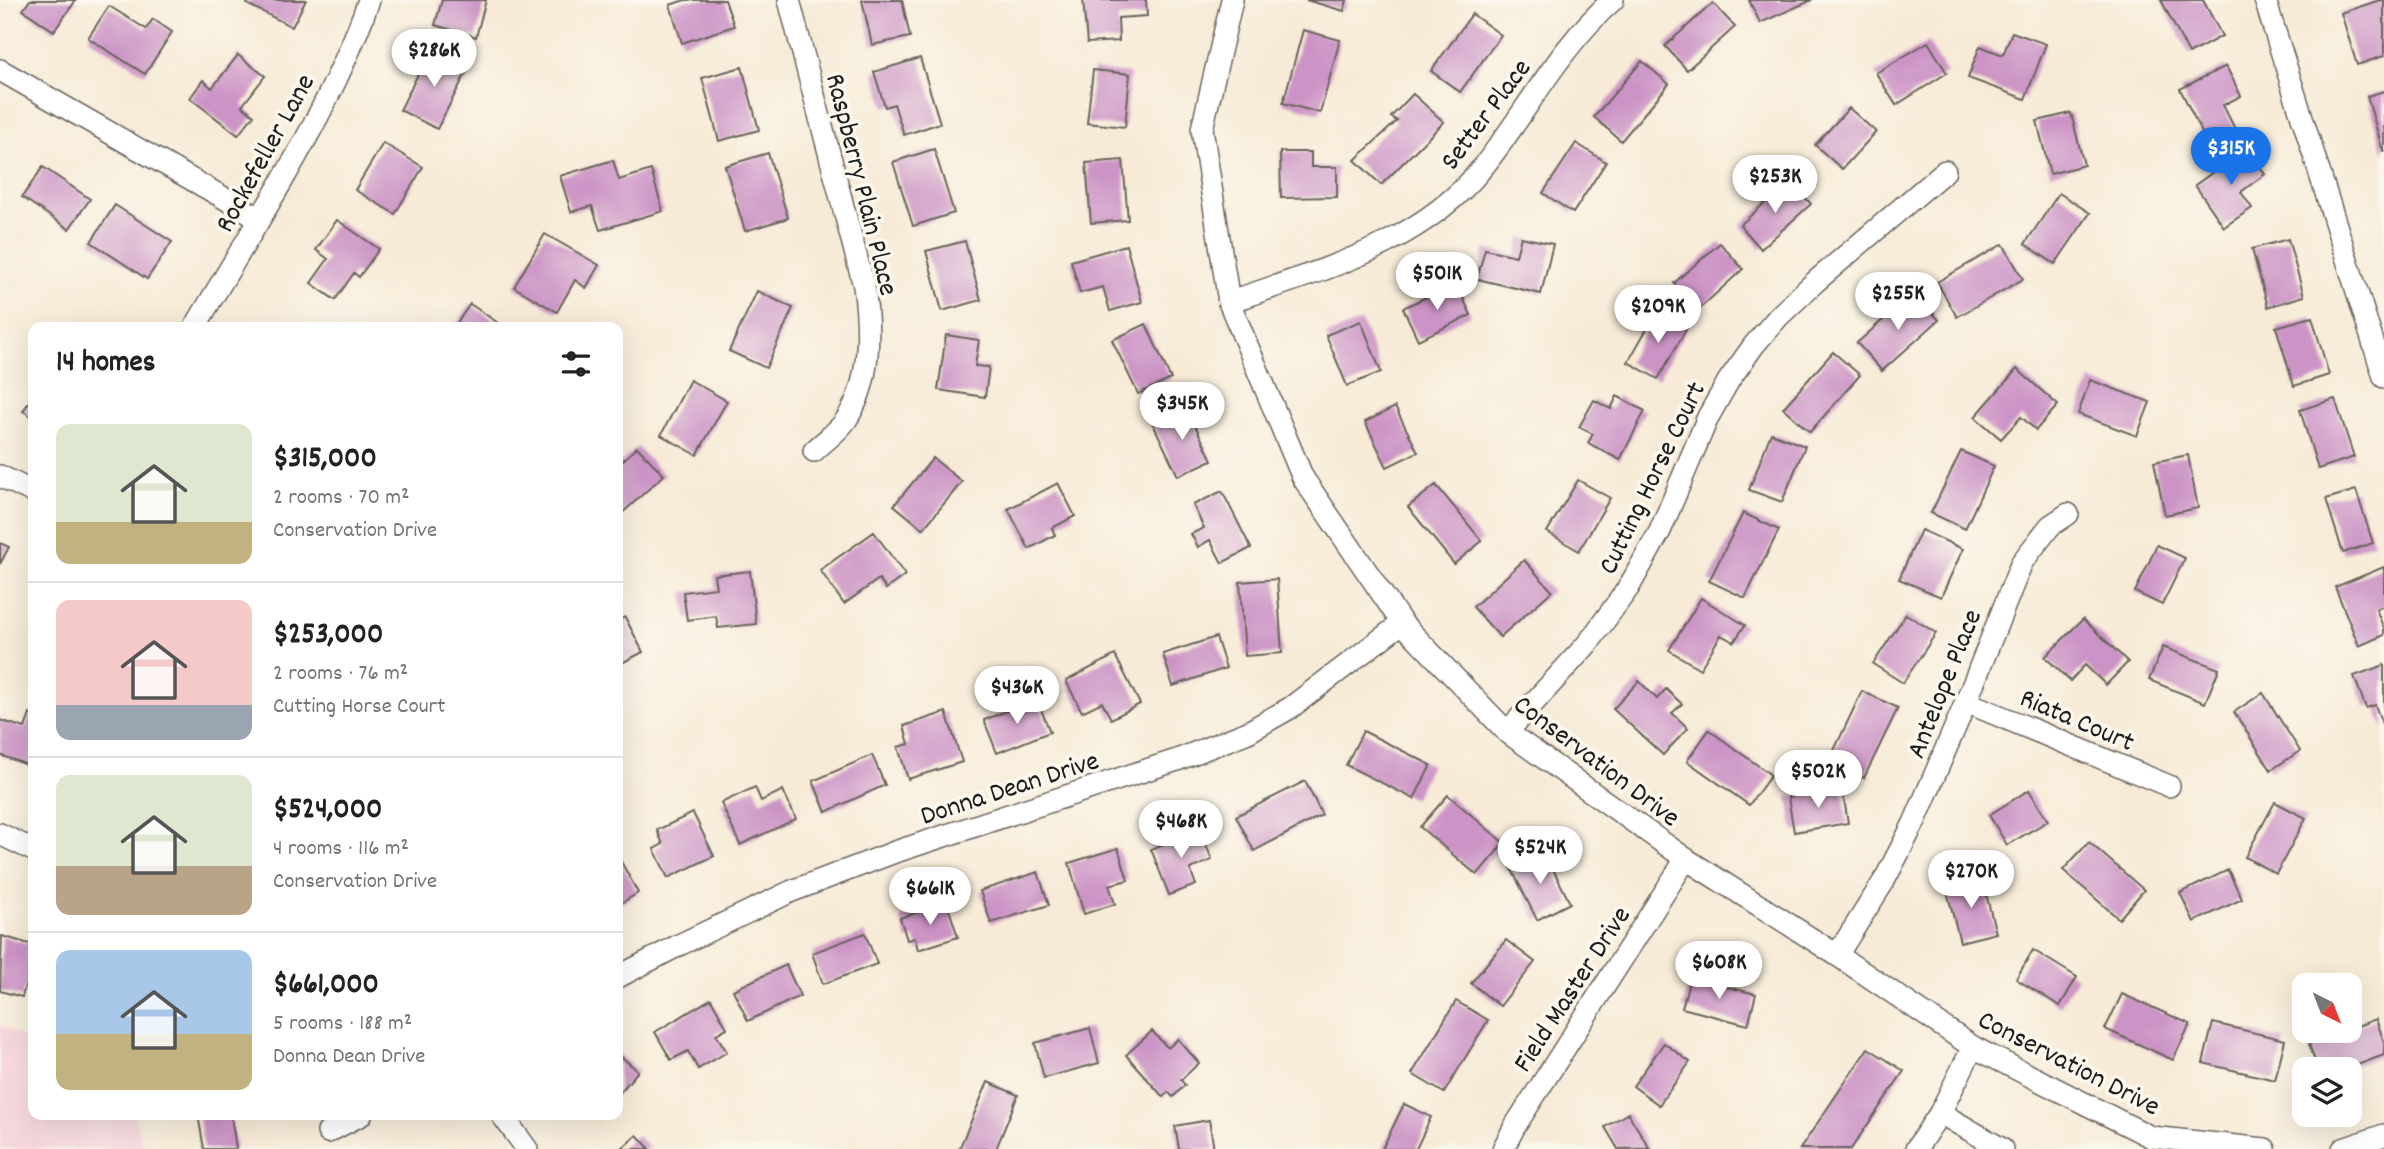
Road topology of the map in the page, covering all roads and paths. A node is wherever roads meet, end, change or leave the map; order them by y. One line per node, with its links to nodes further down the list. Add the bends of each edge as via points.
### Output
1 (369, 0): 8 (street, Rockefeller Lane, via 330,94)
2 (789, 0): 12 (street, Raspberry Plain Place, via 864,286 869,323 860,392 845,421)
3 (1232, 0): 9 (street, Conservation Drive, via 1202,129)
4 (1613, 0): 9 (street, Setter Place, via 1553,67 1483,167 1437,213 1372,251)
5 (2265, 0): 11 (street)
6 (0, 70): 8 (street)
7 (1945, 171): 18 (street, Cutting Horse Court, via 1815,282 1754,345 1708,417 1660,531 1629,587 1589,642)
8 (259, 218): 10 (street, Rockefeller Lane)
9 (1229, 302): 16 (street, Conservation Drive, via 1303,478)
10 (198, 322)
11 (2384, 377)
12 (814, 451)
13 (0, 475): 14 (street)
14 (28, 489)
15 (2068, 514): 17 (street, Antelope Place, via 2050,526 2022,562)
16 (1402, 623): 18 (street, Conservation Drive); 24 (street, Donna Dean Drive, via 1300,701 1248,732 792,891)
17 (1966, 702): 19 (street, Riata Court); 23 (street, Antelope Place, via 1914,823)
18 (1507, 732): 22 (street, Conservation Drive)
19 (2169, 786)
20 (0, 834): 21 (street)
21 (28, 848)
22 (1686, 859): 23 (street, Conservation Drive); 32 (street, Field Master Drive)
23 (1837, 955): 25 (street, Conservation Drive)
24 (623, 974)
25 (1973, 1047): 26 (street); 35 (street, Conservation Drive, via 2151,1137)
26 (1940, 1113): 33 (street); 34 (street)
27 (351, 1120): 29 (street)
28 (506, 1120): 31 (street)
29 (328, 1132)
30 (2384, 1135): 36 (street)
31 (527, 1149)
32 (1503, 1149)
33 (1916, 1149)
34 (2001, 1149)
35 (2265, 1149)
36 (2343, 1149)

